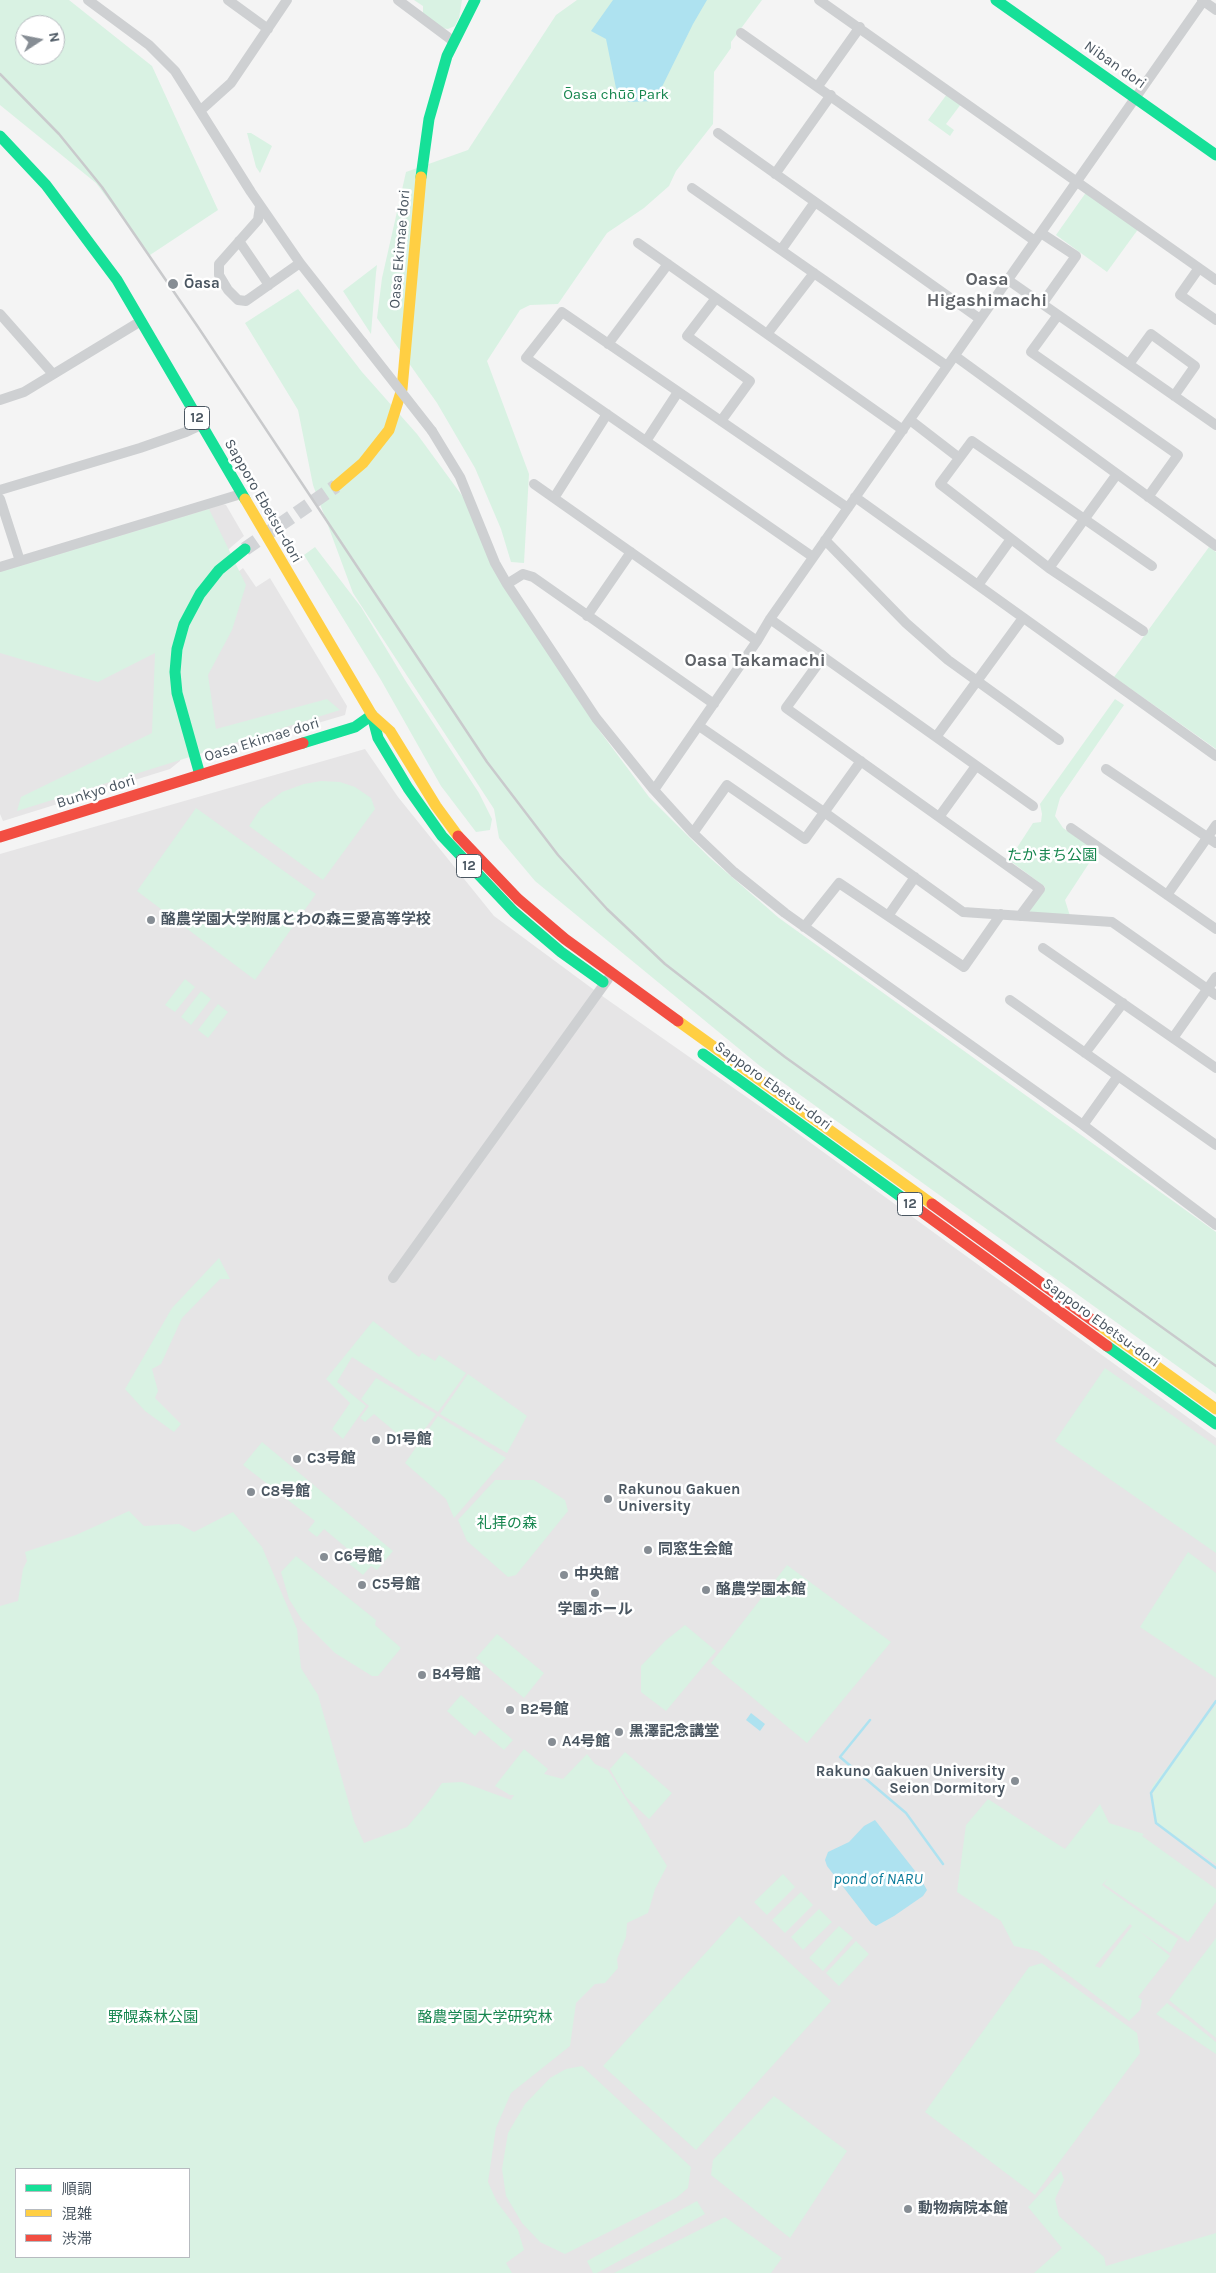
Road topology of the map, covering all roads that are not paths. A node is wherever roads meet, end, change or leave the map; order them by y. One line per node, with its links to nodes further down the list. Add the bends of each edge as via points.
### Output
1 (88, 0): 17 (street, via 164,58)
2 (228, 0): 11 (street)
3 (288, 0): 11 (street)
4 (398, 0): 13 (street)
5 (475, 0): 13 (main road, Oasa Ekimae dori)
6 (819, 0): 10 (street)
7 (996, 0): 16 (main road, Niban dori)
8 (1203, 0): 9 (street); 16 (street)
9 (1216, 10)
10 (860, 28): 14 (street); 22 (street)
11 (268, 29): 17 (street, via 231,83)
12 (741, 33): 14 (street)
13 (453, 41): 63 (main road, Oasa Ekimae dori, via 441,72 426,133 402,389 394,417 384,436 362,463)
14 (818, 86): 15 (street)
15 (831, 96): 21 (street); 26 (street)
16 (1136, 98): 20 (main road, Niban dori); 22 (street)
17 (201, 110): 25 (street)
18 (718, 133): 21 (street)
19 (0, 136): 43 (main road, Sapporo Ebetsu-dori / 12, via 40,178 90,241)
20 (1216, 155)
21 (775, 174): 24 (street)
22 (1077, 181): 26 (street); 32 (street)
23 (692, 188): 29 (street)
24 (815, 202): 29 (street); 41 (street)
25 (260, 206): 27 (street, via 258,220); 30 (street)
26 (1038, 237): 34 (street); 38 (street, via 1076,256)
27 (239, 241): 36 (street); 36 (street, via 219,264 219,275 228,290 238,300 246,301)
28 (638, 242): 31 (street)
29 (781, 250): 33 (street)
30 (300, 264): 36 (street); 82 (street, bridge, via 432,431 460,477 495,563)
31 (668, 264): 37 (street); 45 (street)
32 (1199, 268): 35 (street); 42 (street, via 1180,295)
33 (814, 273): 44 (street); 48 (street)
34 (1008, 280): 38 (street); 41 (street)
35 (1216, 280)
36 (269, 285)
37 (716, 298): 44 (street); 55 (street, via 687,336 750,381)
38 (1042, 304): 40 (street)
39 (0, 314): 49 (street)
40 (1058, 315): 47 (street); 67 (street, via 1031,352 1178,455)
41 (980, 319): 46 (street)
42 (1216, 320)
43 (141, 321): 49 (street); 56 (main road, Sapporo Ebetsu-dori / 12)
44 (767, 334): 58 (street)
45 (608, 344): 50 (street); 53 (street, via 562,312 526,358)
46 (955, 356): 48 (street); 61 (street)
47 (1129, 364): 51 (street); 51 (street, via 1151,334 1195,366)
48 (947, 366): 54 (street)
49 (53, 374): 52 (street, via 24,392)
50 (678, 392): 55 (street); 59 (street)
51 (1174, 396): 57 (street)
52 (2, 397)
53 (606, 414): 59 (street); 68 (street)
54 (910, 420): 58 (street); 60 (street)
55 (721, 421): 70 (street)
56 (201, 425): 64 (street, via 158,442); 65 (main road, Sapporo Ebetsu-dori / 12)
57 (1216, 425)
58 (902, 430): 66 (street)
59 (646, 441): 77 (street)
60 (958, 457): 71 (street, via 972,441); 72 (street, via 940,484)
61 (1117, 474): 67 (street); 71 (street)
62 (534, 484): 68 (street)
63 (336, 486)
64 (0, 490)
65 (241, 494): 78 (street); 92 (main road, Sapporo Ebetsu-dori / 12)
66 (855, 497): 70 (street); 83 (street)
67 (1148, 497): 74 (street)
68 (554, 498): 76 (street)
69 (0, 499): 78 (street)
70 (848, 508): 73 (street)
71 (1085, 520): 79 (street); 81 (street)
72 (1011, 539): 81 (street); 83 (street)
73 (825, 540): 77 (street); 90 (street, via 906,623)
74 (1216, 546)
75 (245, 550): 100 (main road, Oasa Ekimae dori, via 219,570 200,594 184,624 177,649 177,693)
76 (631, 552): 84 (street); 88 (street)
77 (813, 557): 86 (street)
78 (20, 561): 80 (street)
79 (1152, 566)
80 (0, 567)
81 (1049, 568): 87 (street)
82 (507, 584): 84 (street, via 526,574); 101 (street, via 596,718)
83 (978, 585): 85 (street)
84 (587, 616): 91 (street)
85 (1023, 618): 90 (street); 96 (street)
86 (770, 619): 88 (street); 89 (street)
87 (1143, 630)
88 (757, 641): 91 (street)
89 (823, 657): 94 (street); 97 (street, via 786,708)
90 (976, 680): 94 (street); 95 (street)
91 (714, 704): 93 (street)
92 (372, 715): 100 (main road, Oasa Ekimae dori, via 355,727); 119 (main road, Sapporo Ebetsu-dori / 12, via 390,731 455,832 537,916)
93 (699, 726): 101 (street); 103 (street)
94 (936, 737): 98 (street)
95 (1060, 740)
96 (1216, 756)
97 (861, 761): 103 (street); 104 (street)
98 (976, 766): 102 (street); 104 (street)
99 (1106, 769): 109 (street)
100 (200, 775): 108 (main road, Bunkyo dori)
101 (654, 790): 107 (street)
102 (1033, 806)
103 (824, 812): 107 (street, via 805,839 727,785); 110 (street)
104 (939, 817): 114 (street, via 1040,889)
105 (1216, 825): 109 (street)
106 (1071, 828): 111 (street)
107 (693, 834): 115 (street, via 734,872)
108 (0, 837)
109 (1212, 840): 111 (street)
110 (915, 877): 112 (street, via 963,912); 113 (street)
111 (1167, 895): 116 (street)
112 (1000, 914): 113 (street, via 964,967); 114 (street)
113 (888, 916): 115 (street, via 839,884)
114 (1020, 916): 121 (street, via 1112,922)
115 (804, 927): 129 (street)
116 (1216, 929)
117 (1043, 948): 123 (street)
118 (1216, 977): 121 (street)
119 (609, 978): 120 (main road, Sapporo Ebetsu-dori / 12); 132 (street); 133 (main road, Sapporo Ebetsu-dori / 12)
120 (616, 991)
121 (1212, 992): 124 (street)
122 (1010, 1000): 126 (street)
123 (1123, 1003): 124 (street); 126 (street)
124 (1173, 1038): 127 (street)
125 (697, 1050): 134 (main road, Sapporo Ebetsu-dori / 12)
126 (1085, 1053): 128 (street)
127 (1216, 1068)
128 (1118, 1076): 129 (street); 130 (street)
129 (1083, 1124): 131 (street)
130 (1216, 1145)
131 (1216, 1225)
132 (393, 1278)
133 (1216, 1409)
134 (1216, 1424)

